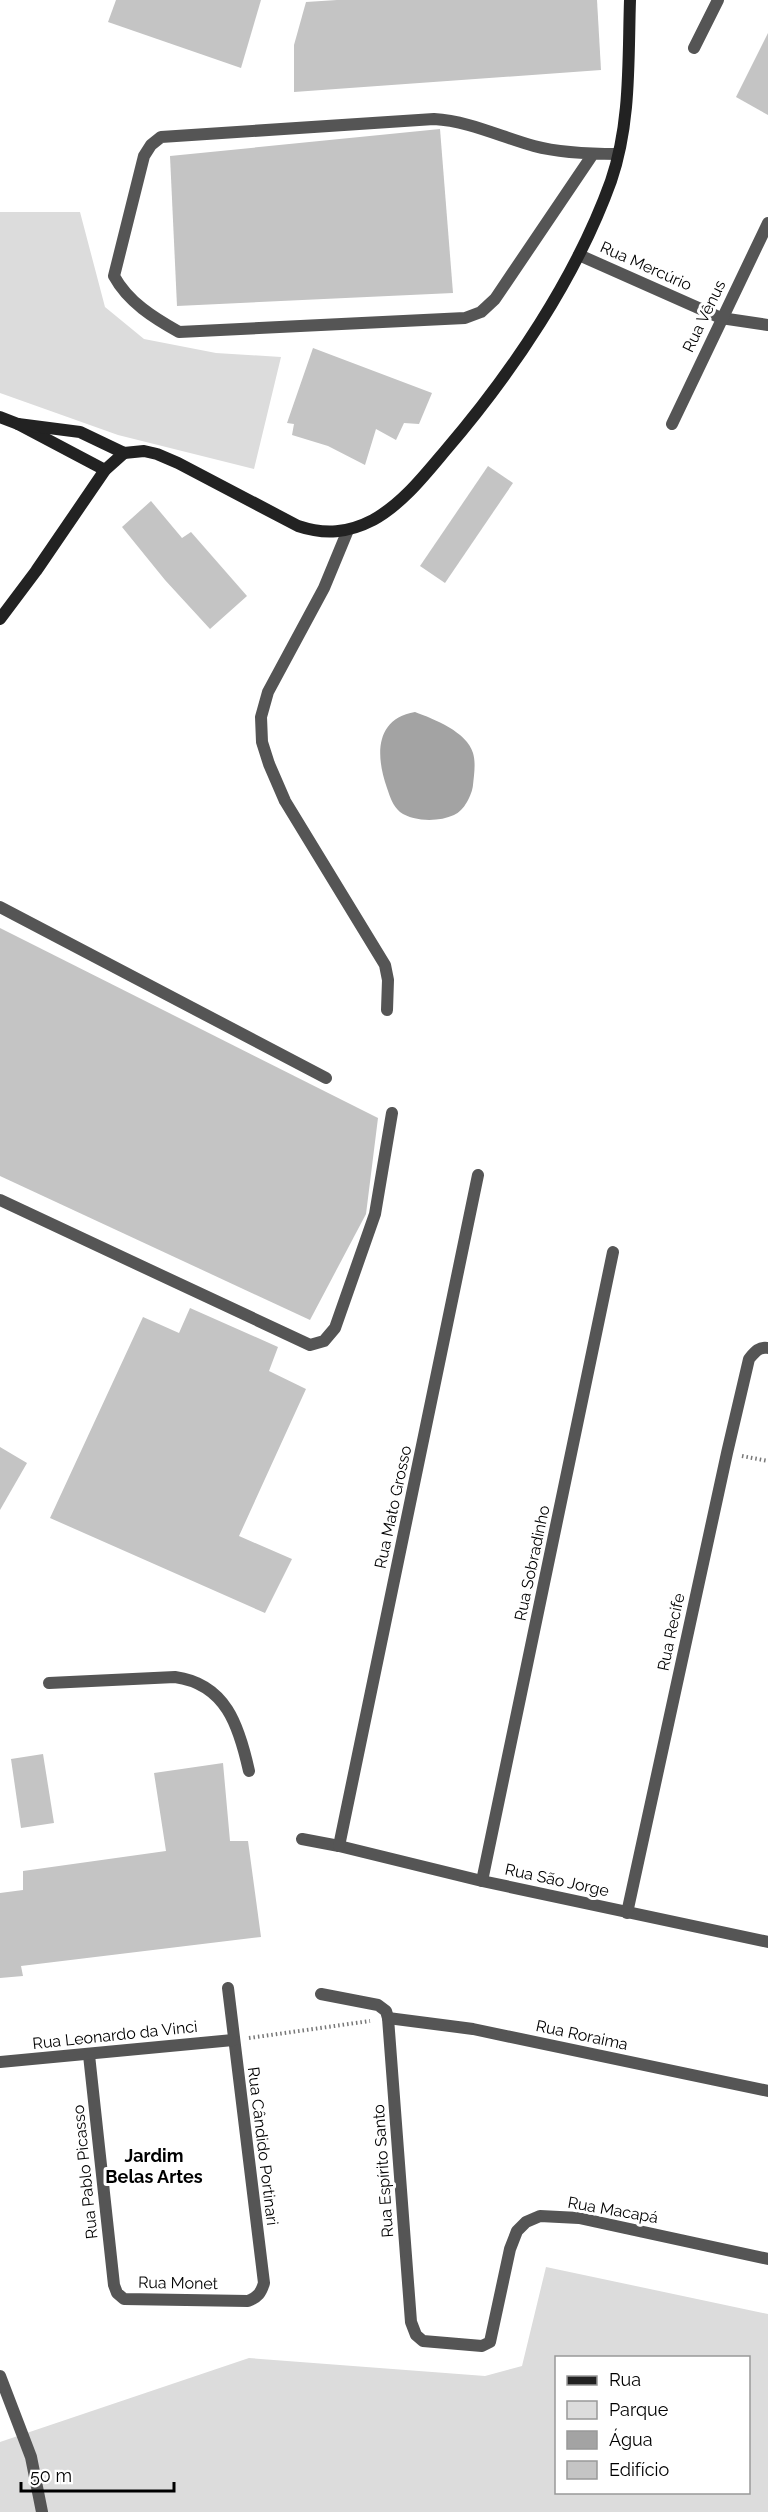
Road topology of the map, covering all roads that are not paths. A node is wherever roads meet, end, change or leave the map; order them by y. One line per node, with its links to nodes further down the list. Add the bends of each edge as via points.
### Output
1 (630, 0): 5 (street, via 627,99)
2 (718, 0): 3 (street)
3 (694, 48)
4 (594, 154): 4 (street, via 535,146 434,119 161,137 144,156 114,276 122,290 153,318 179,332 465,318 482,312 495,299); 5 (street)
5 (618, 154): 7 (street, via 612,179)
6 (768, 223): 8 (street, Rua Vênus)
7 (579, 255): 8 (street, Rua Mercúrio); 15 (street, via 544,316 461,432 422,479 373,520)
8 (721, 318): 9 (street, Rua Mercúrio); 12 (street, Rua Vênus)
9 (768, 325)
10 (0, 417): 11 (street)
11 (18, 424): 13 (street, via 80,432); 14 (street)
12 (672, 424)
13 (124, 453): 14 (street); 15 (street, via 150,453 178,463 298,526 318,532)
14 (105, 470): 16 (street)
15 (348, 530): 18 (street, via 324,588 268,692 261,717 262,742 285,801 385,965)
16 (0, 619)
17 (0, 907): 19 (street)
18 (387, 1010)
19 (326, 1078)
20 (392, 1113): 22 (street, via 368,1235 335,1328 324,1341 310,1345)
21 (478, 1175): 28 (street, Rua Mato Grosso)
22 (0, 1200)
23 (613, 1252): 29 (street, Rua Sobradinho)
24 (768, 1348): 30 (street, Rua Recife, via 756,1351 749,1359)
25 (49, 1683): 26 (street, via 175,1677 193,1680 206,1687 230,1712 241,1735)
26 (249, 1771)
27 (302, 1839): 28 (street, Rua São Jorge)
28 (339, 1846): 29 (street, Rua São Jorge)
29 (482, 1881): 30 (street, Rua São Jorge)
30 (627, 1912): 31 (street, Rua São Jorge)
31 (768, 1942)
32 (228, 1988): 35 (street, Rua Cândido Portinari)
33 (321, 1994): 34 (street, Rua Roraima, via 378,2005)
34 (388, 2018): 38 (street, Rua Roraima, via 473,2029); 42 (street, Rua Espírito Santo)
35 (233, 2040): 36 (street, Rua Leonardo da Vinci); 41 (street, Rua Cândido Portinari, via 264,2283 262,2292)
36 (89, 2055): 37 (street, Rua Leonardo da Vinci); 40 (street, Rua Pablo Picasso)
37 (0, 2062)
38 (768, 2091)
39 (768, 2259): 42 (street, Rua Macapá, via 579,2218 540,2216 522,2226 510,2248 490,2342 482,2346 423,2342)
40 (114, 2285): 41 (street, Rua Monet, via 124,2299)
41 (249, 2301)
42 (411, 2322)
43 (0, 2376): 44 (street, via 31,2457)
44 (42, 2512)

